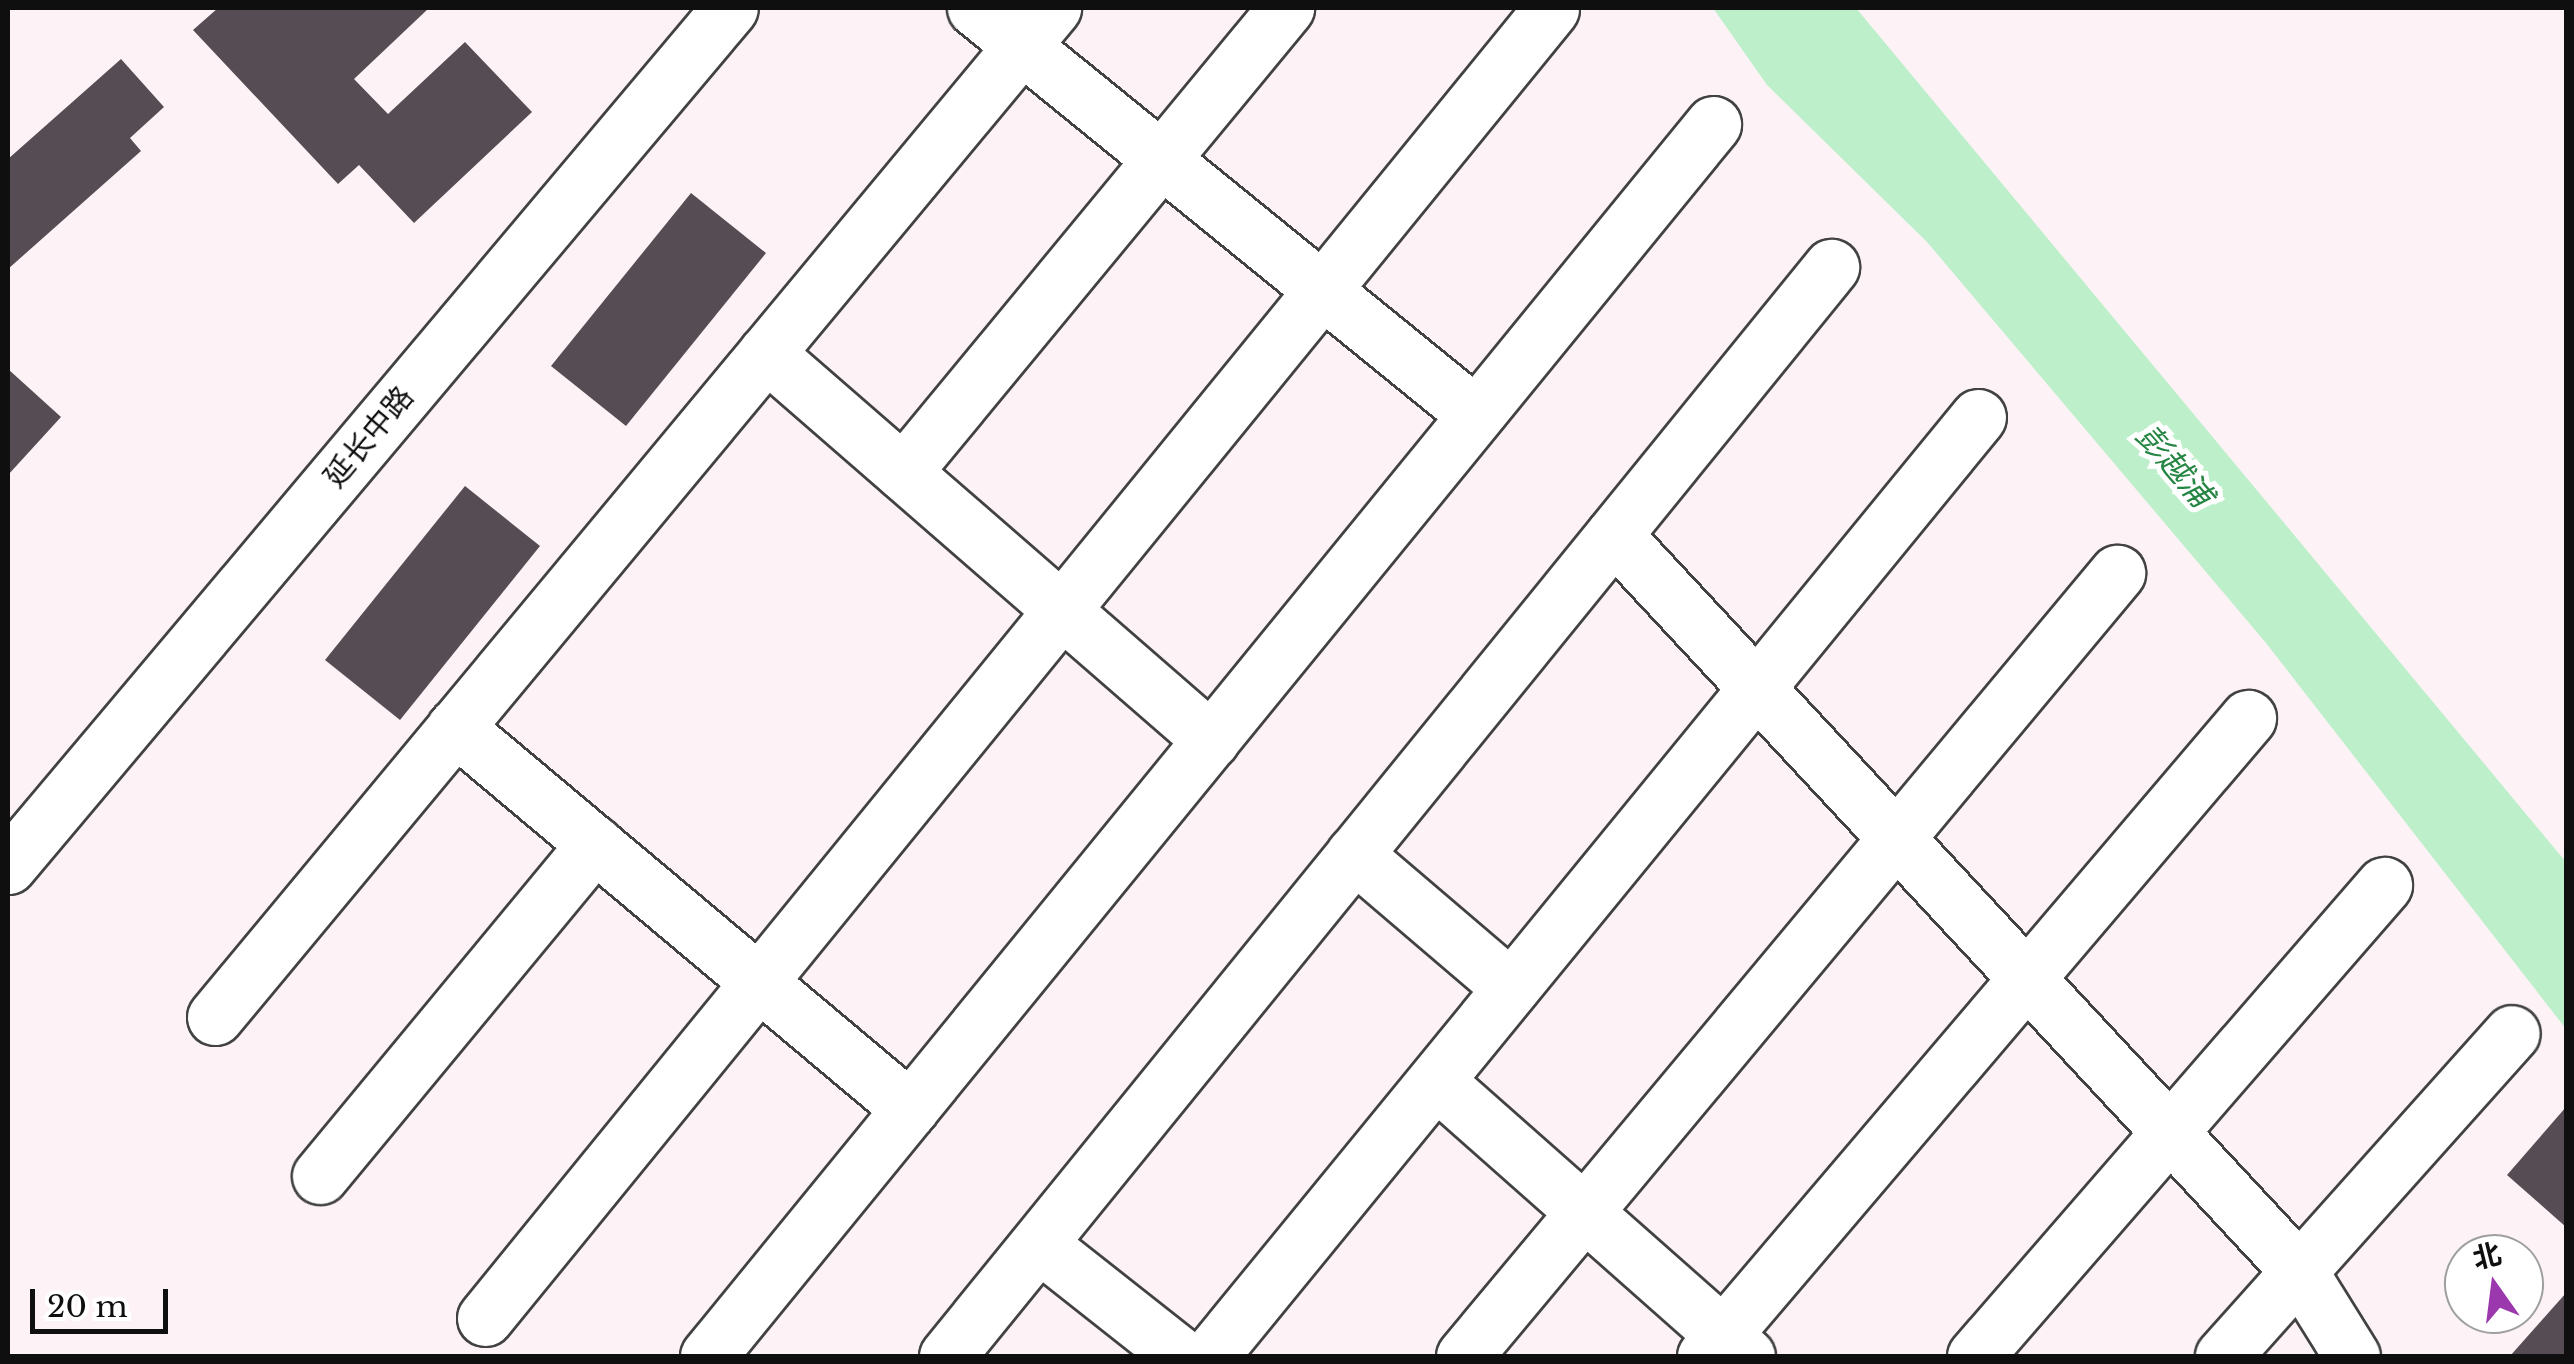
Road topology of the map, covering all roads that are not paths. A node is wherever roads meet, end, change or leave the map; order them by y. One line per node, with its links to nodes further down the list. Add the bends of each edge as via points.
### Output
1 (730, 8): 24 (street, 延长中路)
2 (974, 8): 5 (street)
3 (1286, 8): 7 (street)
4 (1550, 9): 9 (street)
5 (1037, 27): 7 (street); 10 (street)
6 (1713, 124): 11 (street)
7 (1161, 159): 9 (street); 13 (street)
8 (1831, 267): 14 (street)
9 (1322, 290): 11 (street); 16 (street)
10 (766, 352): 13 (street); 19 (street)
11 (1476, 415): 20 (street)
12 (1978, 417): 17 (street)
13 (902, 472): 16 (street)
14 (1614, 535): 17 (street); 23 (street)
15 (2117, 573): 21 (street)
16 (1061, 609): 20 (street); 27 (street)
17 (1757, 688): 21 (street); 28 (street)
18 (2248, 718): 26 (street)
19 (456, 727): 22 (street); 29 (street)
20 (1211, 740): 32 (street)
21 (1896, 839): 26 (street); 35 (street)
22 (595, 844): 27 (street); 34 (street)
23 (1354, 854): 28 (street); 36 (street)
24 (8, 866)
25 (2384, 885): 33 (street)
26 (2026, 979): 33 (street); 39 (street)
27 (758, 982): 32 (street); 38 (street)
28 (1511, 988): 31 (street)
29 (215, 1017)
30 (2512, 1032): 37 (street)
31 (1436, 1080): 35 (street); 43 (street)
32 (910, 1109): 40 (street)
33 (2169, 1132): 37 (street); 45 (street)
34 (320, 1176)
35 (1584, 1213): 39 (street); 44 (street)
36 (1039, 1244): 41 (street); 42 (street)
37 (2299, 1271): 46 (street); 47 (street)
38 (484, 1318)
39 (1725, 1349)
40 (708, 1356)
41 (947, 1356)
42 (1181, 1356)
43 (1210, 1356)
44 (1464, 1356)
45 (1975, 1356)
46 (2223, 1356)
47 (2352, 1356)

